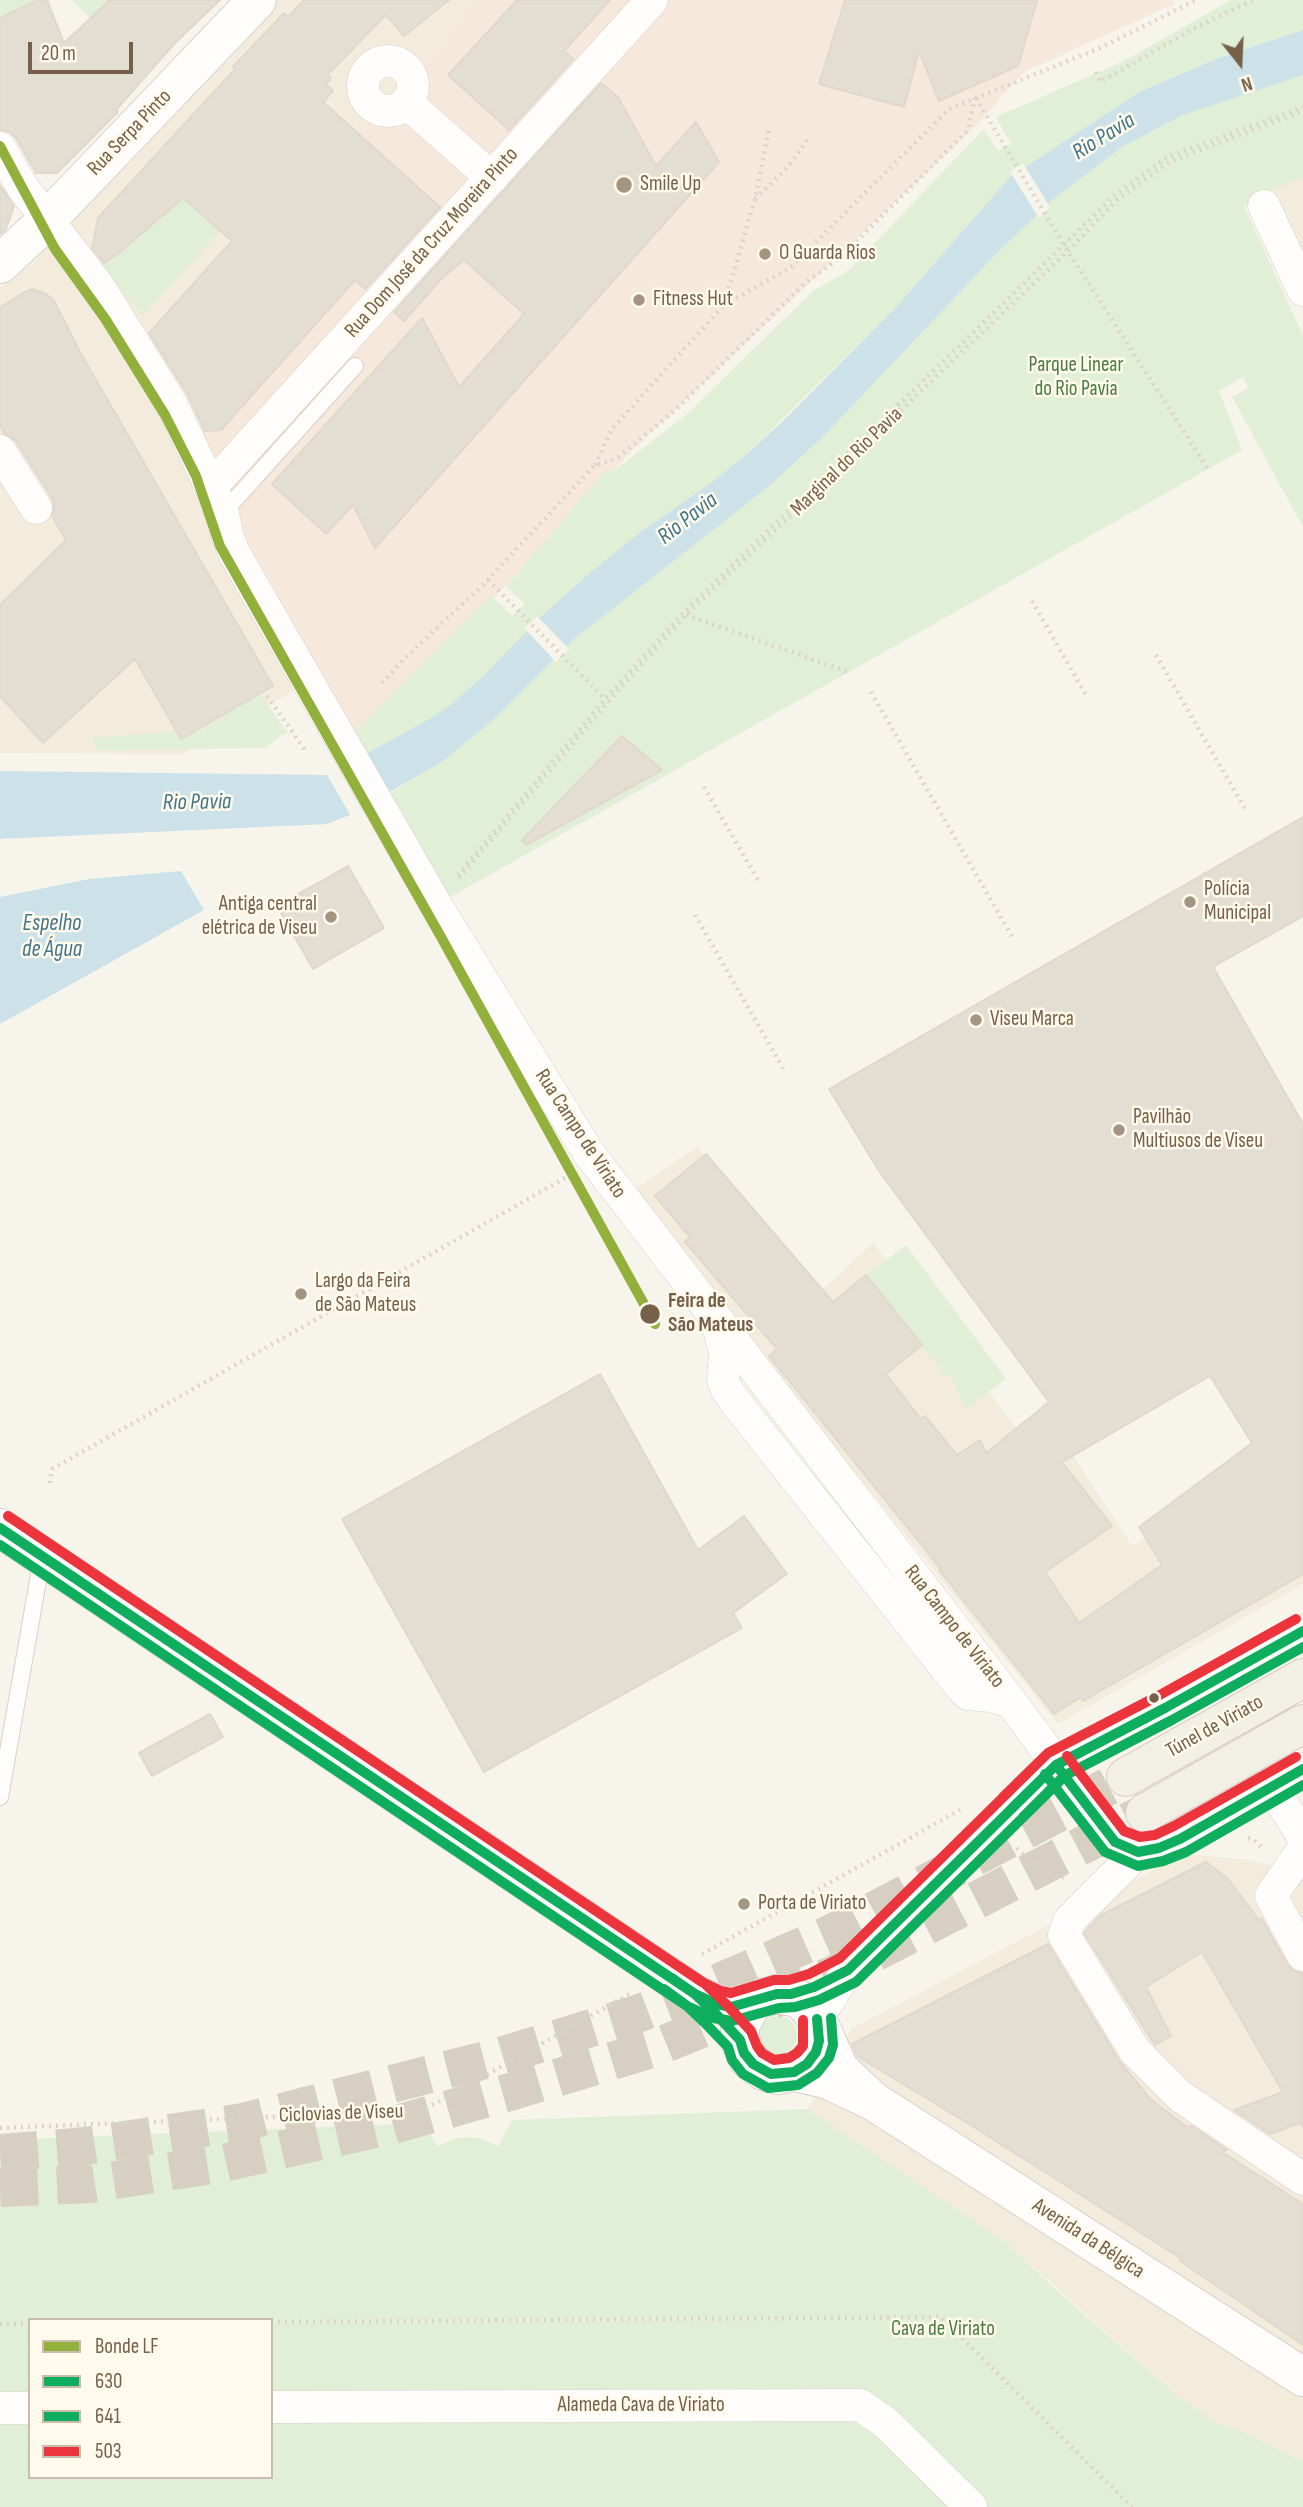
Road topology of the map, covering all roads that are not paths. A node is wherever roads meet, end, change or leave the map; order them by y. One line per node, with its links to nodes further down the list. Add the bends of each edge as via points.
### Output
1 (257, 0): 7 (main road, Rua Serpa Pinto)
2 (652, 0): 5 (street, Rua Dom José da Cruz Moreira Pinto)
3 (407, 103): 5 (street)
4 (0, 148): 7 (street, Rua Campo de Viriato)
5 (492, 178): 12 (street, Rua Dom José da Cruz Moreira Pinto)
6 (1265, 206): 9 (street)
7 (47, 219): 8 (main road, Rua Serpa Pinto); 12 (street, Rua Campo de Viriato, via 134,341 171,403)
8 (0, 264)
9 (1303, 290)
10 (355, 366): 12 (lane)
11 (0, 451): 13 (street)
12 (218, 499): 20 (street, Rua Campo de Viriato, via 234,553 353,760 447,890 595,1161 716,1319 725,1353 727,1390 961,1688 968,1694 1011,1702)
13 (36, 508)
14 (0, 1528): 15 (main road)
15 (43, 1556): 24 (lane); 32 (main road)
16 (1303, 1631): 18 (street)
17 (1303, 1678): 22 (main road, Túnel de Viriato)
18 (1218, 1680): 20 (street); 26 (street, via 1153,1728 1102,1757 1089,1784)
19 (1303, 1724): 25 (main road, Túnel de Viriato)
20 (1056, 1765): 26 (street); 31 (street)
21 (1303, 1769): 23 (street)
22 (1126, 1777)
23 (1272, 1786): 27 (street); 29 (street, via 1180,1839)
24 (0, 1797)
25 (1145, 1813)
26 (1099, 1821): 29 (street, via 1115,1842)
27 (1303, 1837)
28 (1303, 1849): 30 (street, via 1271,1896)
29 (1138, 1852): 38 (street, via 1069,1921 1064,1935 1135,2051 1180,2096)
30 (1303, 1955)
31 (848, 1970): 33 (street, via 814,1987); 34 (street)
32 (680, 1984): 33 (main road, via 731,2007); 35 (main road)
33 (774, 1996): 34 (main road, via 804,2002); 35 (main road, via 752,2004 740,2025)
34 (818, 2023): 36 (main road, via 816,2052); 37 (main road, via 839,2069)
35 (740, 2040): 36 (main road, via 748,2059 763,2071)
36 (794, 2072): 37 (main road, via 826,2079)
37 (873, 2101): 39 (main road, Avenida da Bélgica)
38 (1303, 2179)
39 (1303, 2377)
40 (273, 2407): 43 (street, Alameda Cava de Viriato, via 860,2405 886,2423)
41 (0, 2408): 42 (street)
42 (28, 2408)
43 (971, 2507)

